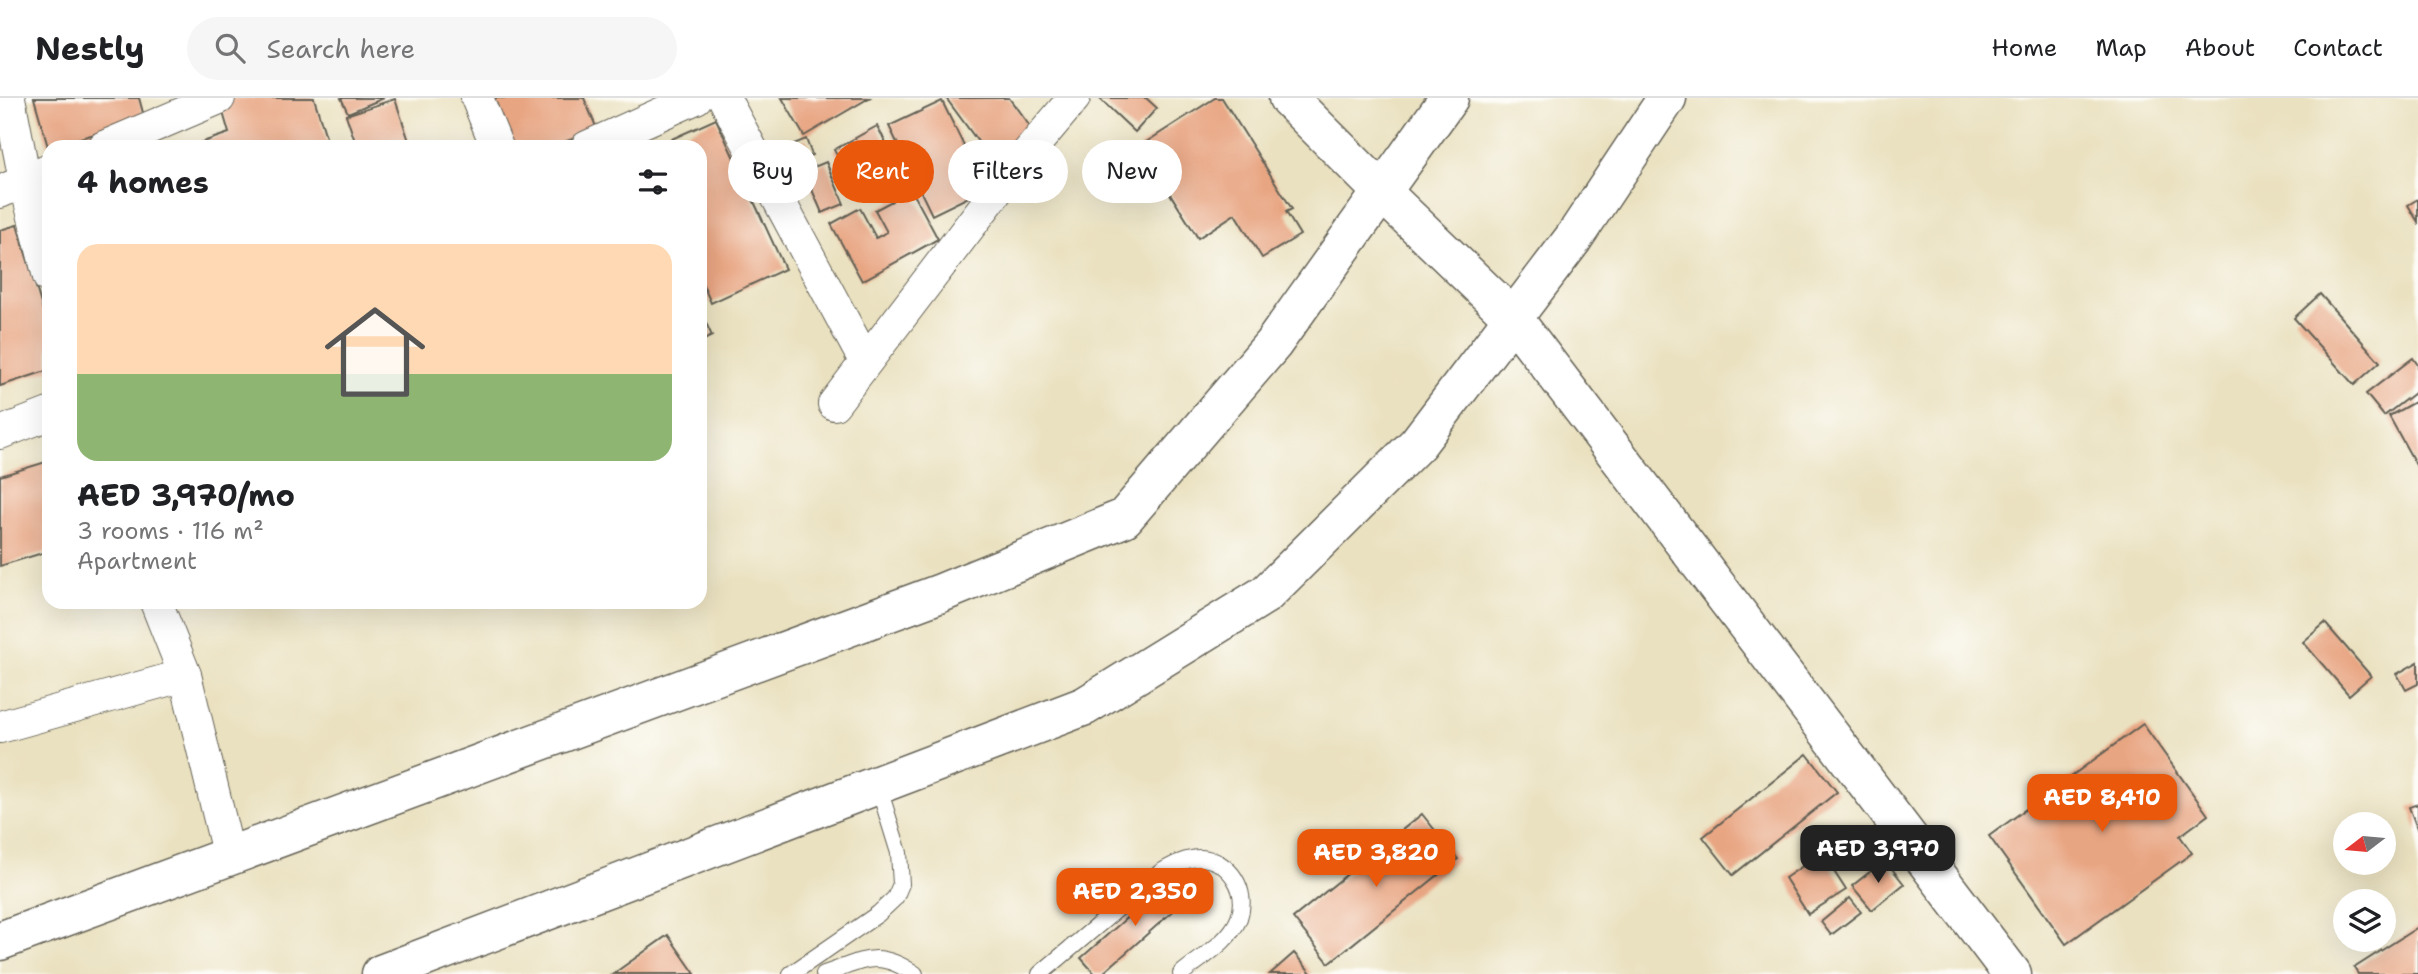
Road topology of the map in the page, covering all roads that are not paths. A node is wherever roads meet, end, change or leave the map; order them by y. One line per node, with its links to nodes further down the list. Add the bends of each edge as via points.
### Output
1 (9, 98): 13 (street)
2 (219, 98): 10 (street)
3 (477, 98): 11 (street)
4 (696, 98): 12 (street)
5 (724, 98): 17 (street)
6 (1074, 98): 17 (street, via 1004,180)
7 (1288, 98): 14 (main road)
8 (1449, 98): 14 (main road)
9 (1667, 98): 16 (main road, via 1573,239)
10 (120, 140)
11 (494, 140)
12 (603, 140)
13 (25, 181): 15 (street)
14 (1382, 193): 16 (main road); 25 (main road, via 1273,344 1124,518 941,593)
15 (42, 249)
16 (1513, 318): 24 (main road, via 1418,443 1266,594 1085,706); 33 (main road)
17 (865, 361): 18 (street)
18 (834, 404)
19 (42, 417): 20 (street)
20 (0, 433)
21 (159, 609): 22 (street)
22 (184, 675): 23 (street); 25 (street)
23 (0, 727)
24 (878, 785): 27 (main road); 28 (lane, via 899,853 901,884 895,898)
25 (229, 856): 26 (main road)
26 (0, 941)
27 (401, 971)
28 (791, 974)
29 (824, 974): 30 (lane, via 880,958)
30 (915, 974)
31 (1040, 974): 32 (lane, via 1161,872 1182,861 1202,858 1226,867 1239,885 1239,917 1229,935)
32 (1181, 974)
33 (2012, 974)

